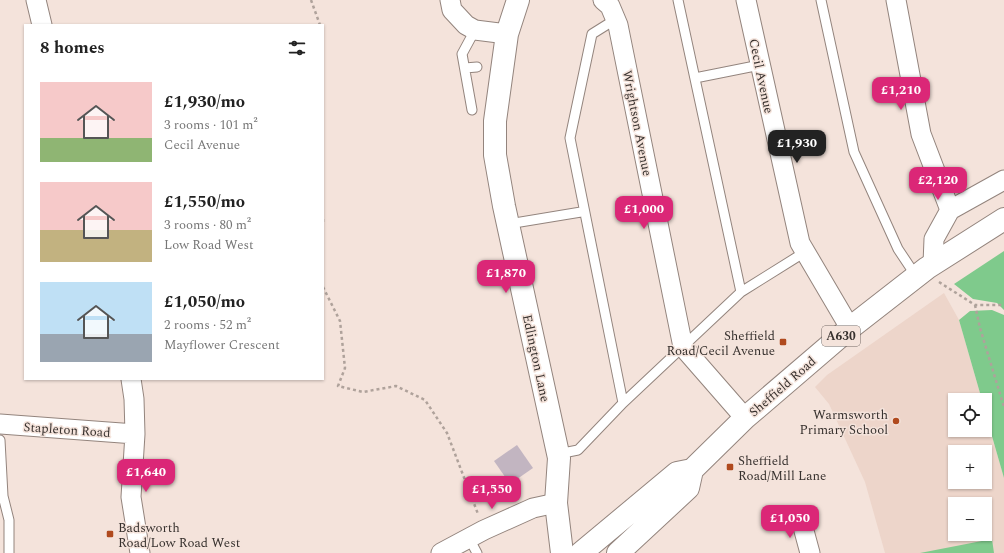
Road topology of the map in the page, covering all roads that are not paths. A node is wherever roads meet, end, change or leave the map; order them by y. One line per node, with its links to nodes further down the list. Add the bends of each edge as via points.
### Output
1 (36, 0): 10 (street)
2 (450, 0): 11 (street, via 452,10)
3 (518, 0): 12 (main road, Edlington Lane)
4 (603, 0): 9 (street, Wrightson Avenue, via 610,6)
5 (678, 0): 16 (lane)
6 (746, 0): 13 (street, Cecil Avenue)
7 (821, 0): 24 (lane, via 854,152 898,250)
8 (896, 0): 19 (street, via 921,134)
9 (616, 19): 20 (lane, via 592,34 570,138); 27 (street, Wrightson Avenue)
10 (42, 24)
11 (475, 30): 12 (street); 15 (lane, via 462,54)
12 (507, 34): 22 (main road, Edlington Lane, via 495,121 495,155)
13 (760, 65): 16 (lane); 23 (street, Cecil Avenue, via 793,216)
14 (477, 66): 15 (lane)
15 (465, 68): 17 (lane)
16 (695, 78): 25 (lane)
17 (472, 110)
18 (1004, 180): 19 (street)
19 (950, 210): 24 (street, via 934,239)
20 (584, 213): 22 (lane); 29 (lane)
21 (1004, 219): 24 (main road, Sheffield Road / A630)
22 (508, 224): 34 (main road, Edlington Lane)
23 (805, 252): 25 (lane); 26 (street, Cecil Avenue)
24 (925, 270): 26 (main road, Sheffield Road / A630)
25 (741, 292): 27 (lane)
26 (850, 328): 30 (main road, Sheffield Road / A630)
27 (683, 347): 29 (lane); 30 (street, Wrightson Avenue)
28 (131, 380): 32 (street)
29 (623, 403): 34 (lane, via 578,450)
30 (745, 418): 36 (main road, Sheffield Road / A630)
31 (0, 424): 32 (street, Stapleton Road)
32 (135, 434): 41 (street, via 131,497)
33 (0, 440): 35 (lane)
34 (558, 454): 37 (main road, Edlington Lane)
35 (1, 465): 40 (lane, via 3,496 9,520)
36 (692, 470): 44 (main road, Sheffield Road / A630, via 676,473); 45 (main road, via 688,488)
37 (556, 503): 39 (street, via 532,508); 43 (main road, Edlington Lane)
38 (800, 516): 46 (street)
39 (477, 540): 42 (street)
40 (9, 553)
41 (140, 553)
42 (441, 553)
43 (562, 553)
44 (581, 553)
45 (618, 553)
46 (810, 553)

